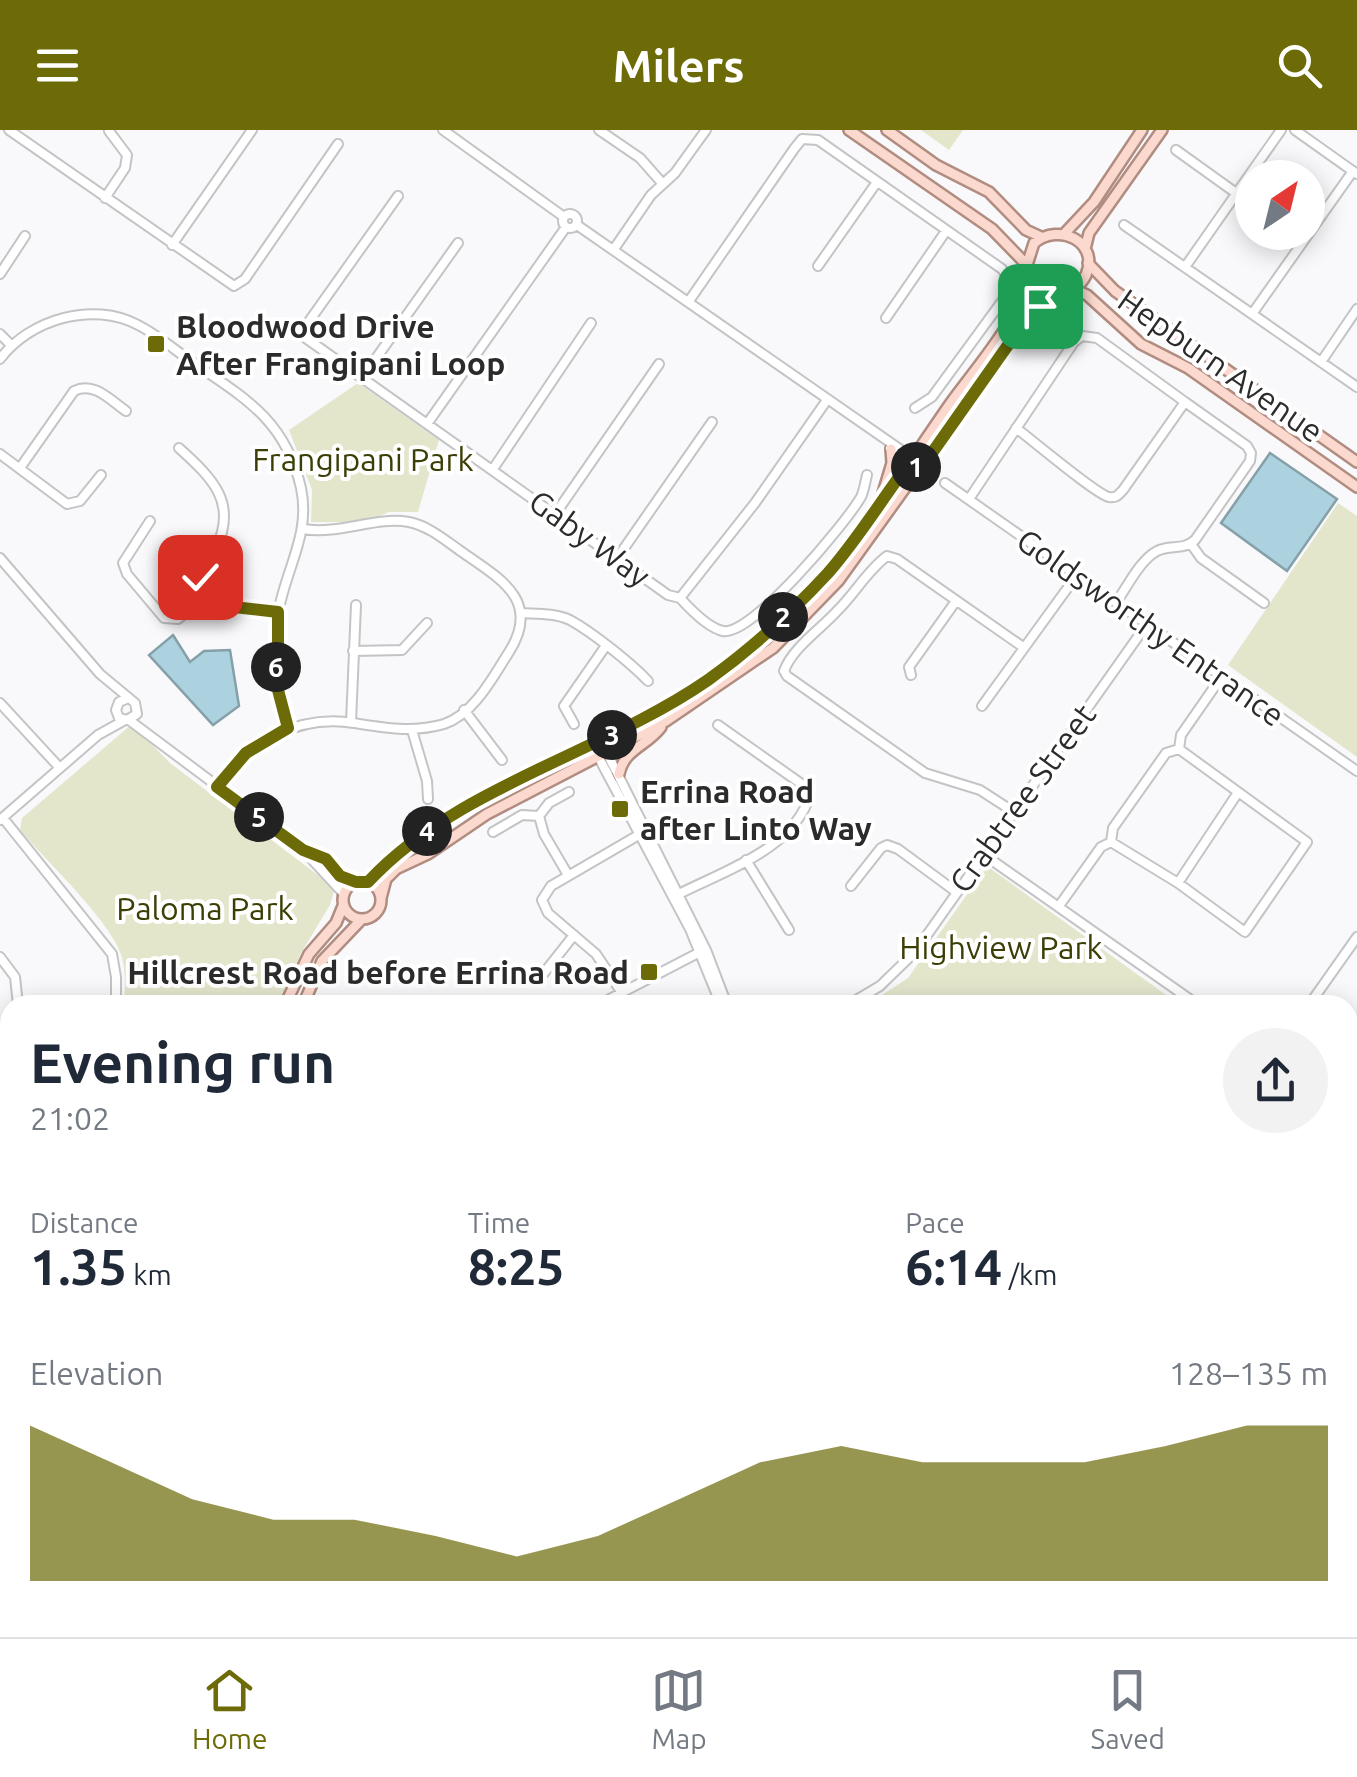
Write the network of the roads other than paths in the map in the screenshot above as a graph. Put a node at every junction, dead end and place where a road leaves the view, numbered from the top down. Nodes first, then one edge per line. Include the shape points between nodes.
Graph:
1 (8, 130) edge
2 (110, 130) edge
3 (252, 130) edge
4 (443, 130) edge
5 (599, 130) edge
6 (706, 130) edge
7 (849, 130) edge
8 (887, 130) edge
9 (1142, 130) edge
10 (1162, 130) edge
11 (1282, 130) edge
12 (1295, 130) edge
13 (338, 144) dead end
14 (1176, 150) dead end
15 (1260, 160) edge
16 (1355, 172) edge
17 (877, 182) junction
18 (662, 183) junction
19 (1235, 192) edge
20 (1235, 194) edge
21 (398, 196) dead end
22 (105, 198) junction
23 (565, 222) junction
24 (1124, 224) dead end
25 (946, 231) junction
26 (1065, 233) junction
27 (25, 236) dead end
28 (1040, 237) junction
29 (458, 243) dead end
30 (172, 245) junction
31 (614, 249) junction
32 (1085, 250) junction
33 (1088, 263) junction
34 (818, 266) dead end
35 (1185, 268) junction
36 (1028, 270) junction
37 (0, 274) edge
38 (1074, 289) junction
39 (1058, 294) junction
40 (689, 302) junction
41 (1357, 309) edge
42 (1252, 314) junction
43 (886, 318) dead end
44 (591, 322) dead end
45 (0, 334) edge
46 (12, 346) junction
47 (0, 358) edge
48 (1321, 362) junction
49 (660, 364) dead end
50 (362, 378) junction
51 (1357, 387) edge
52 (827, 400) junction
53 (1185, 402) junction
54 (916, 408) dead end
55 (126, 411) dead end
56 (712, 422) dead end
57 (427, 424) junction
58 (1016, 428) junction
59 (880, 437) junction
60 (178, 448) dead end
61 (892, 450) junction
62 (0, 454) edge
63 (911, 460) junction
64 (1357, 462) edge
65 (20, 468) junction
66 (922, 468) junction
67 (493, 469) junction
68 (100, 475) dead end
69 (867, 475) dead end
70 (945, 483) dead end
71 (1357, 487) edge
72 (969, 499) junction
73 (876, 510) junction
74 (556, 514) junction
75 (150, 521) dead end
76 (304, 529) junction
77 (1191, 544) junction
78 (618, 557) junction
79 (0, 562) edge
80 (1078, 575) junction
81 (680, 598) junction
82 (956, 601) junction
83 (1116, 602) junction
84 (198, 603) junction
85 (1264, 604) dead end
86 (356, 605) dead end
87 (278, 612) junction
88 (521, 612) junction
89 (427, 624) dead end
90 (1147, 624) junction
91 (605, 647) junction
92 (1024, 647) junction
93 (353, 650) junction
94 (100, 674) junction
95 (910, 675) dead end
96 (1222, 676) junction
97 (648, 681) dead end
98 (126, 699) junction
99 (0, 703) edge
100 (982, 706) dead end
101 (116, 707) junction
102 (464, 710) junction
103 (137, 712) junction
104 (127, 720) junction
105 (666, 721) junction
106 (351, 722) junction
107 (574, 724) dead end
108 (718, 725) dead end
109 (288, 728) junction
110 (412, 730) junction
111 (98, 735) junction
112 (153, 736) junction
113 (597, 743) junction
114 (1178, 750) junction
115 (603, 755) junction
116 (502, 760) dead end
117 (59, 767) junction
118 (1357, 771) edge
119 (619, 774) junction
120 (217, 787) junction
121 (569, 792) dead end
122 (1238, 794) junction
123 (428, 799) dead end
124 (1014, 812) junction
125 (539, 816) junction
126 (1, 819) edge
127 (493, 832) dead end
128 (643, 832) junction
129 (1111, 842) junction
130 (303, 850) junction
131 (983, 854) junction
132 (746, 860) junction
133 (568, 875) junction
134 (356, 882) junction
135 (368, 882) junction
136 (1178, 883) junction
137 (851, 886) dead end
138 (955, 891) junction
139 (344, 894) junction
140 (676, 896) junction
141 (381, 898) junction
142 (343, 906) junction
143 (1059, 906) junction
144 (361, 920) junction
145 (788, 930) dead end
146 (574, 935) junction
147 (1357, 936) edge
148 (703, 951) junction
149 (0, 958) edge
150 (544, 973) dead end
151 (622, 992) junction
152 (17, 995) edge
153 (116, 995) edge
154 (290, 995) edge
155 (307, 995) edge
156 (616, 995) edge
157 (720, 995) edge
158 (863, 995) edge
159 (1184, 995) edge
160 (1316, 995) edge

1 - 22 street
2 - 22 street via 126,155
3 - 30 street
4 - 23 street
5 - 18 street
6 - 18 street
7 - 36 main road via 992,229
8 - 28 main road via 988,192
9 - 26 main road
10 - 32 main road via 1089,233
11 - 15 street
12 - 16 street
13 - 30 street via 234,286
14 - 19 street
16 - 42 street
17 - 25 street
17 - 34 street
17 - 40 street via 818,140 802,139
18 - 31 street
20 - 35 street
21 - 50 street, Gaby Way via 300,334
22 - 30 street
23 - 31 street via 574,215 577,225
23 - 57 street
24 - 35 street
25 - 43 street
25 - 54 street via 1002,269 1010,280 1008,293 932,397
26 - 28 main road
26 - 32 main road
27 - 37 street
28 - 36 main road via 1030,249
29 - 50 street
31 - 40 street
32 - 33 main road
33 - 38 main road
33 - 64 main road, Hepburn Avenue via 1115,291
35 - 42 street
36 - 39 main road via 1041,289
36 - 63 main road via 1012,317
38 - 39 main road
38 - 71 main road, Hepburn Avenue via 1127,335 1188,368
39 - 66 main road via 1025,321
40 - 52 street
41 - 48 street
42 - 48 street
44 - 67 street
45 - 46 street
46 - 47 street
46 - 76 street via 47,323 81,314 136,324 246,398 284,438 302,492
48 - 51 street
49 - 74 street
50 - 57 street, Gaby Way
52 - 59 street
52 - 81 street, Gaby Way
53 - 58 street via 1085,335
53 - 58 street via 1114,497
53 - 77 street via 1251,453
55 - 65 street via 93,388 74,391
56 - 78 street
57 - 67 street, Gaby Way
58 - 72 street
59 - 61 street
59 - 63 street
60 - 84 street via 208,476 224,507 222,532 198,583
61 - 63 street
61 - 73 main road
62 - 65 street
63 - 66 street
63 - 73 main road
65 - 68 street via 68,504 80,501
66 - 105 main road via 839,580 773,648
67 - 74 street, Gaby Way
69 - 81 street via 863,494 824,548 734,630 721,632
70 - 72 street, Goldsworthy Entrance
72 - 80 street, Goldsworthy Entrance
73 - 113 main road via 829,572 757,642 707,680
74 - 78 street, Gaby Way
75 - 84 street via 127,551 124,568 164,618 178,618
76 - 87 street
76 - 88 street via 332,532 390,522 434,532 504,582
77 - 83 street via 1151,555
77 - 85 street
78 - 81 street, Gaby Way
79 - 94 street
80 - 83 street, Goldsworthy Entrance
80 - 92 street
82 - 92 street
82 - 95 street via 909,666
82 - 124 street via 888,556 785,665 787,676 926,773 980,790
83 - 90 street, Goldsworthy Entrance
84 - 87 street
86 - 93 street
87 - 109 street via 278,690
88 - 91 street via 570,620
88 - 102 street via 512,647
89 - 93 street via 402,650
90 - 96 street, Goldsworthy Entrance
90 - 124 street, Crabtree Street
91 - 97 street
91 - 107 street via 564,706
92 - 100 street
93 - 106 street
94 - 98 street
94 - 101 street
96 - 114 street via 1181,735
96 - 118 street, Goldsworthy Entrance
98 - 101 street
98 - 103 street
99 - 117 street
101 - 104 street
101 - 111 street
102 - 110 street via 448,723
102 - 116 street
103 - 104 street
103 - 112 street
104 - 111 street
104 - 112 street
105 - 115 main road
105 - 119 main road via 630,752
106 - 109 street
106 - 110 street
108 - 132 street via 810,795 786,833
109 - 120 street via 246,753
110 - 123 street
111 - 117 street
112 - 120 street
113 - 115 street
113 - 135 main road via 445,819
114 - 122 street
114 - 129 street via 1166,754 1113,828
115 - 119 street
115 - 128 street
115 - 141 main road via 396,869
117 - 126 street
119 - 128 street
120 - 130 street
121 - 125 street
122 - 136 street
122 - 136 street via 1307,842 1245,932
124 - 131 street, Crabtree Street
125 - 127 street via 522,815
125 - 133 street
126 - 153 street via 112,954
128 - 133 street
128 - 140 street
129 - 136 street
129 - 143 street
130 - 134 street
130 - 139 street
131 - 138 street, Crabtree Street
131 - 143 street
132 - 140 street
132 - 145 street
133 - 146 street via 537,901
134 - 135 main road
134 - 139 main road
135 - 141 main road
137 - 138 street via 887,845
138 - 158 street, Crabtree Street via 896,974
139 - 142 main road
140 - 148 street
141 - 144 main road via 376,914
142 - 144 main road
142 - 154 main road
143 - 159 street
144 - 155 main road via 322,961
146 - 150 street
146 - 151 street
147 - 160 street
148 - 151 street
148 - 157 street
149 - 152 street via 15,977
151 - 156 street

